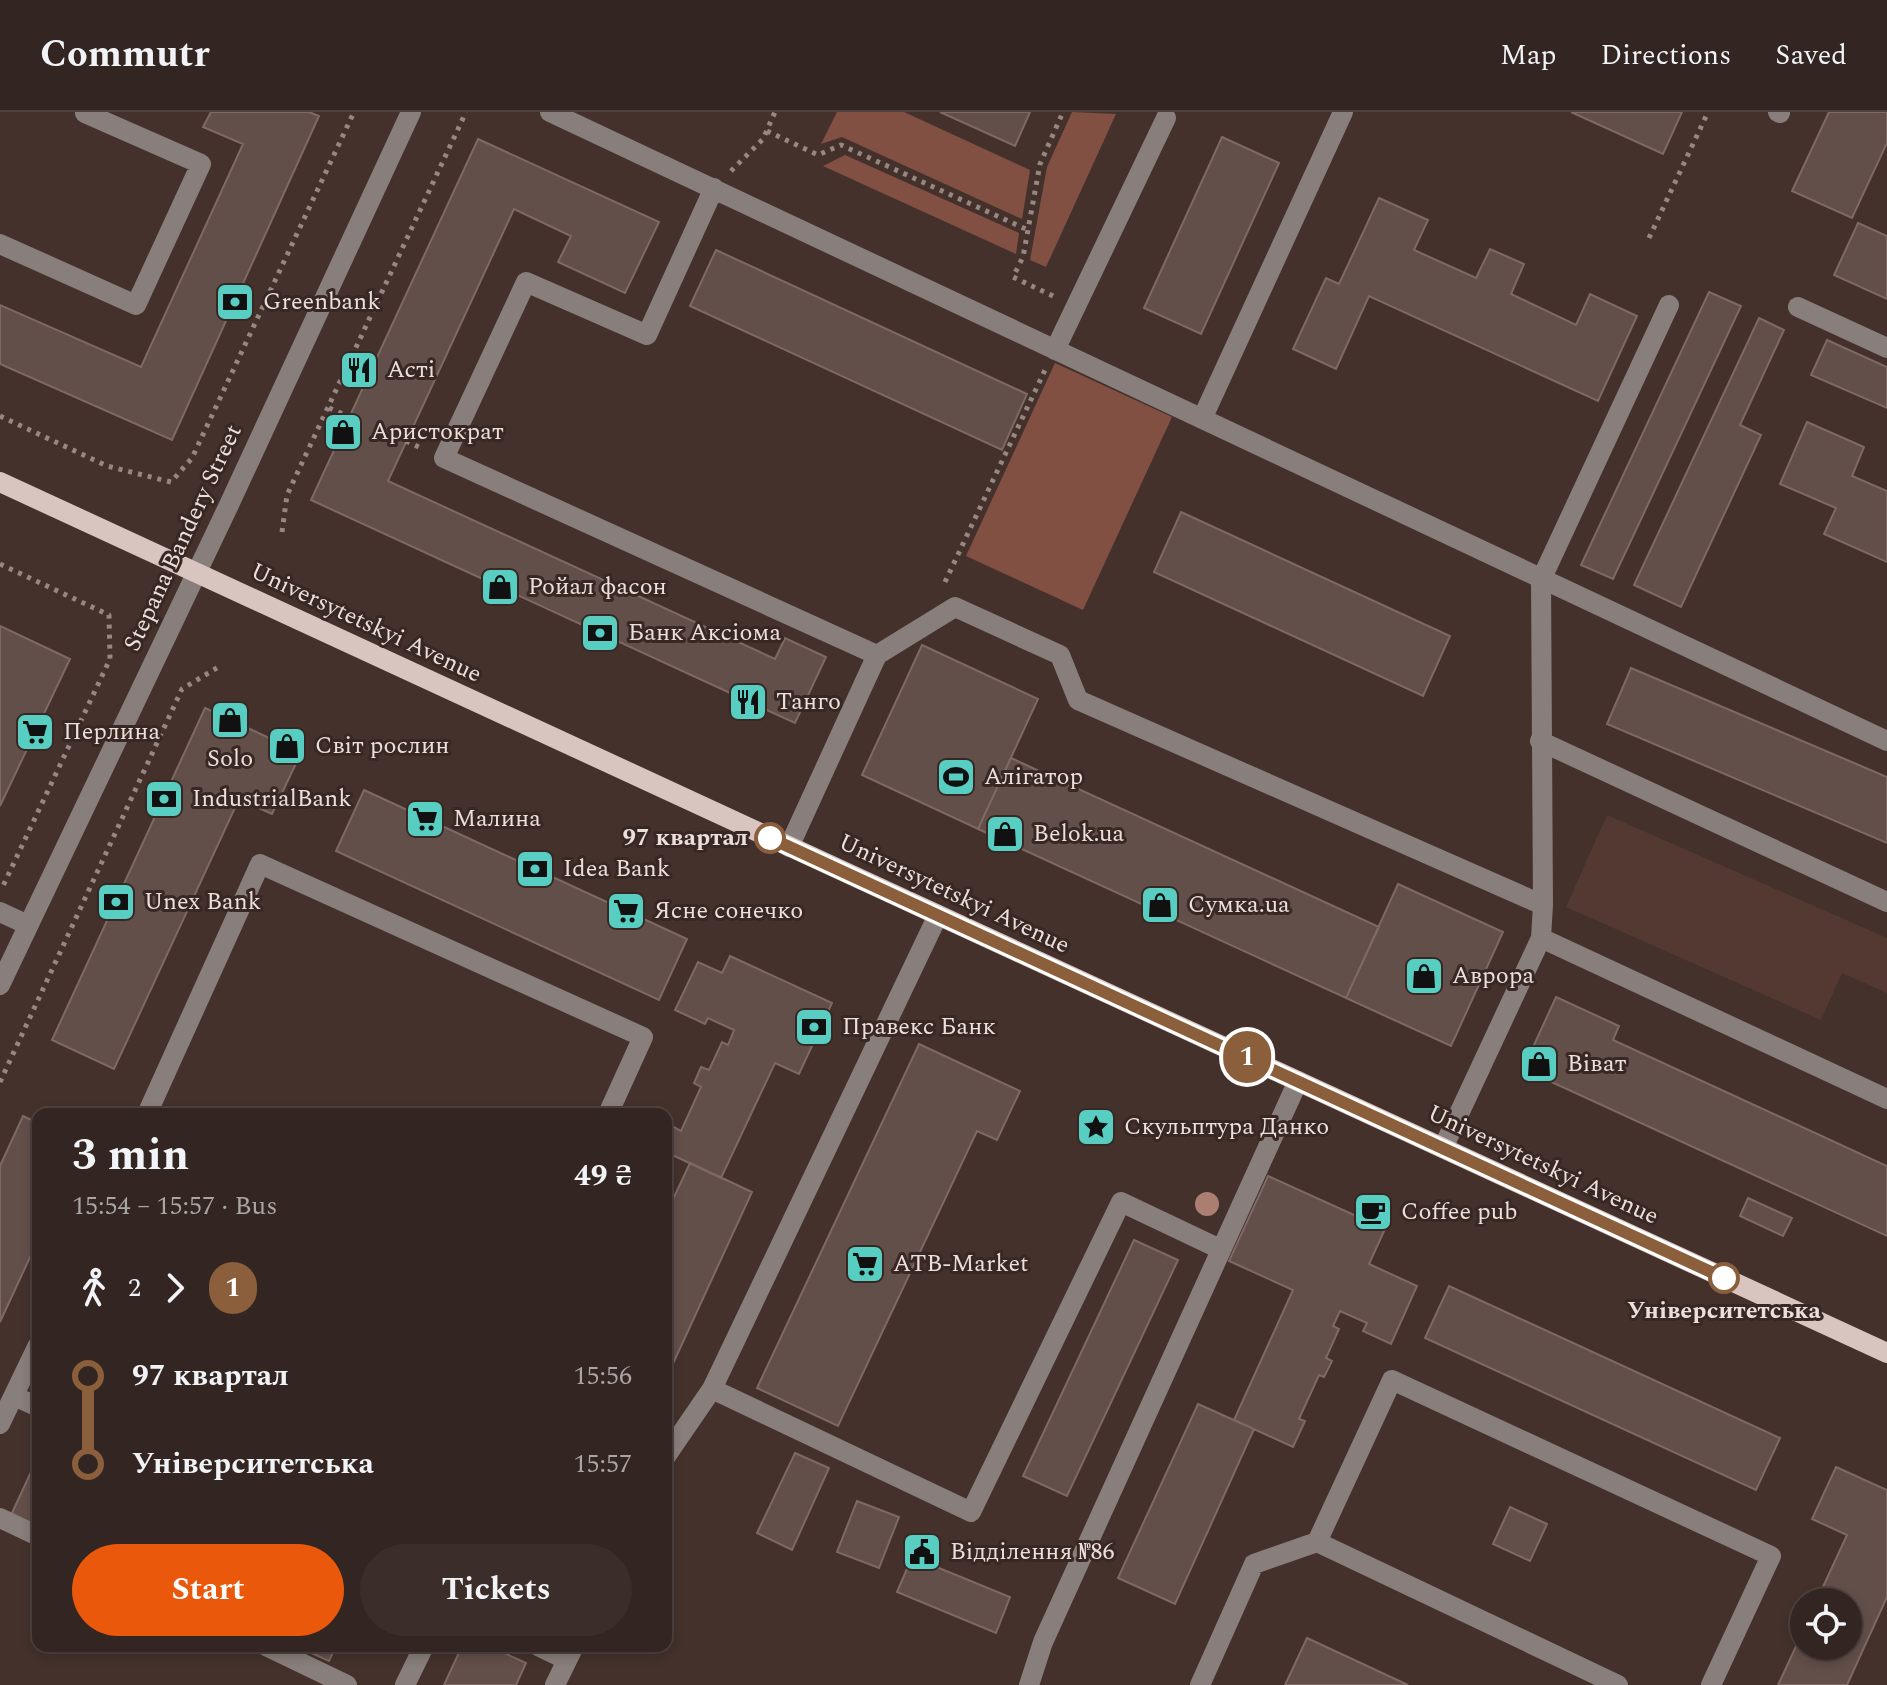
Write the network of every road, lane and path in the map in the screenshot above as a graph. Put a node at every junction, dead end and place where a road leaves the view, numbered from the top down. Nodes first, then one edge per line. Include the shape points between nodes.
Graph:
1 (84, 112) edge
2 (354, 112) edge
3 (411, 112) edge
4 (466, 112) edge
5 (550, 112) edge
6 (775, 112) edge
7 (1063, 112) edge
8 (1343, 112) edge
9 (1708, 112) edge
10 (1166, 118) dead end
11 (767, 131) junction
12 (714, 188) junction
13 (1028, 230) junction
14 (1649, 238) dead end
15 (0, 244) edge
16 (1669, 305) dead end
17 (1076, 306) junction
18 (1798, 307) dead end
19 (1887, 348) edge
20 (1055, 350) junction
21 (328, 408) junction
22 (0, 416) edge
23 (350, 417) dead end
24 (1202, 419) junction
25 (0, 482) edge
26 (282, 532) dead end
27 (0, 564) edge
28 (196, 573) junction
29 (1541, 580) junction
30 (944, 585) dead end
31 (877, 655) junction
32 (220, 666) dead end
33 (1540, 741) junction
34 (1887, 741) edge
35 (789, 847) junction
36 (0, 892) edge
37 (1887, 902) edge
38 (1543, 905) junction
39 (0, 912) edge
40 (938, 915) junction
41 (28, 925) junction
42 (1541, 938) junction
43 (0, 985) edge
44 (1298, 1081) junction
45 (0, 1082) edge
46 (1887, 1099) edge
47 (150, 1108) edge
48 (611, 1108) edge
49 (1443, 1148) junction
50 (1220, 1249) junction
51 (1887, 1353) edge
52 (32, 1358) edge
53 (712, 1389) junction
54 (14, 1396) junction
55 (32, 1404) edge
56 (0, 1424) edge
57 (672, 1447) edge
58 (0, 1518) edge
59 (32, 1533) edge
60 (1317, 1542) junction
61 (278, 1652) edge
62 (421, 1652) edge
63 (570, 1653) edge
64 (347, 1685) edge
65 (405, 1685) edge
66 (555, 1685) edge
67 (1029, 1685) edge
68 (1200, 1685) edge
69 (1618, 1685) edge
70 (1711, 1685) edge

1 - 15 street via 201,164 136,305
2 - 22 path via 192,458 171,482 107,466
3 - 28 street, Stepana Bandery Street
4 - 21 path
5 - 12 street
6 - 11 path
7 - 13 path via 1040,164
8 - 24 street
9 - 14 path
10 - 17 street
11 - 12 path
11 - 13 path via 818,155 841,145
12 - 20 street
12 - 31 street via 647,335 526,282 444,458
13 - 17 path via 1013,277
16 - 29 street
17 - 20 street
18 - 19 street
20 - 24 street
20 - 30 path
21 - 23 path
21 - 26 path via 287,495
24 - 29 street
25 - 28 main road, Universytetskyi Avenue
27 - 36 path via 109,615 110,659
28 - 35 main road, Universytetskyi Avenue
28 - 41 street, Stepana Bandery Street
29 - 33 street
29 - 34 street
31 - 35 street
31 - 38 street via 955,607 1060,655 1078,700
32 - 45 path via 182,689
33 - 37 street
33 - 38 street
35 - 40 main road, Universytetskyi Avenue
38 - 42 street
39 - 41 street
40 - 44 main road, Universytetskyi Avenue
40 - 53 street
41 - 43 street, Stepana Bandery Street
42 - 46 street
42 - 49 street
44 - 49 main road, Universytetskyi Avenue
44 - 50 street
47 - 48 street via 260,864 643,1037
49 - 51 main road, Universytetskyi Avenue
50 - 53 street via 1121,1202 971,1512
50 - 67 street via 1043,1642
52 - 54 street
53 - 57 street
54 - 55 street
54 - 56 street
58 - 59 street
60 - 68 street via 1254,1564
60 - 69 street
60 - 70 street via 1392,1380 1771,1556
61 - 64 street
62 - 65 street
63 - 66 street

